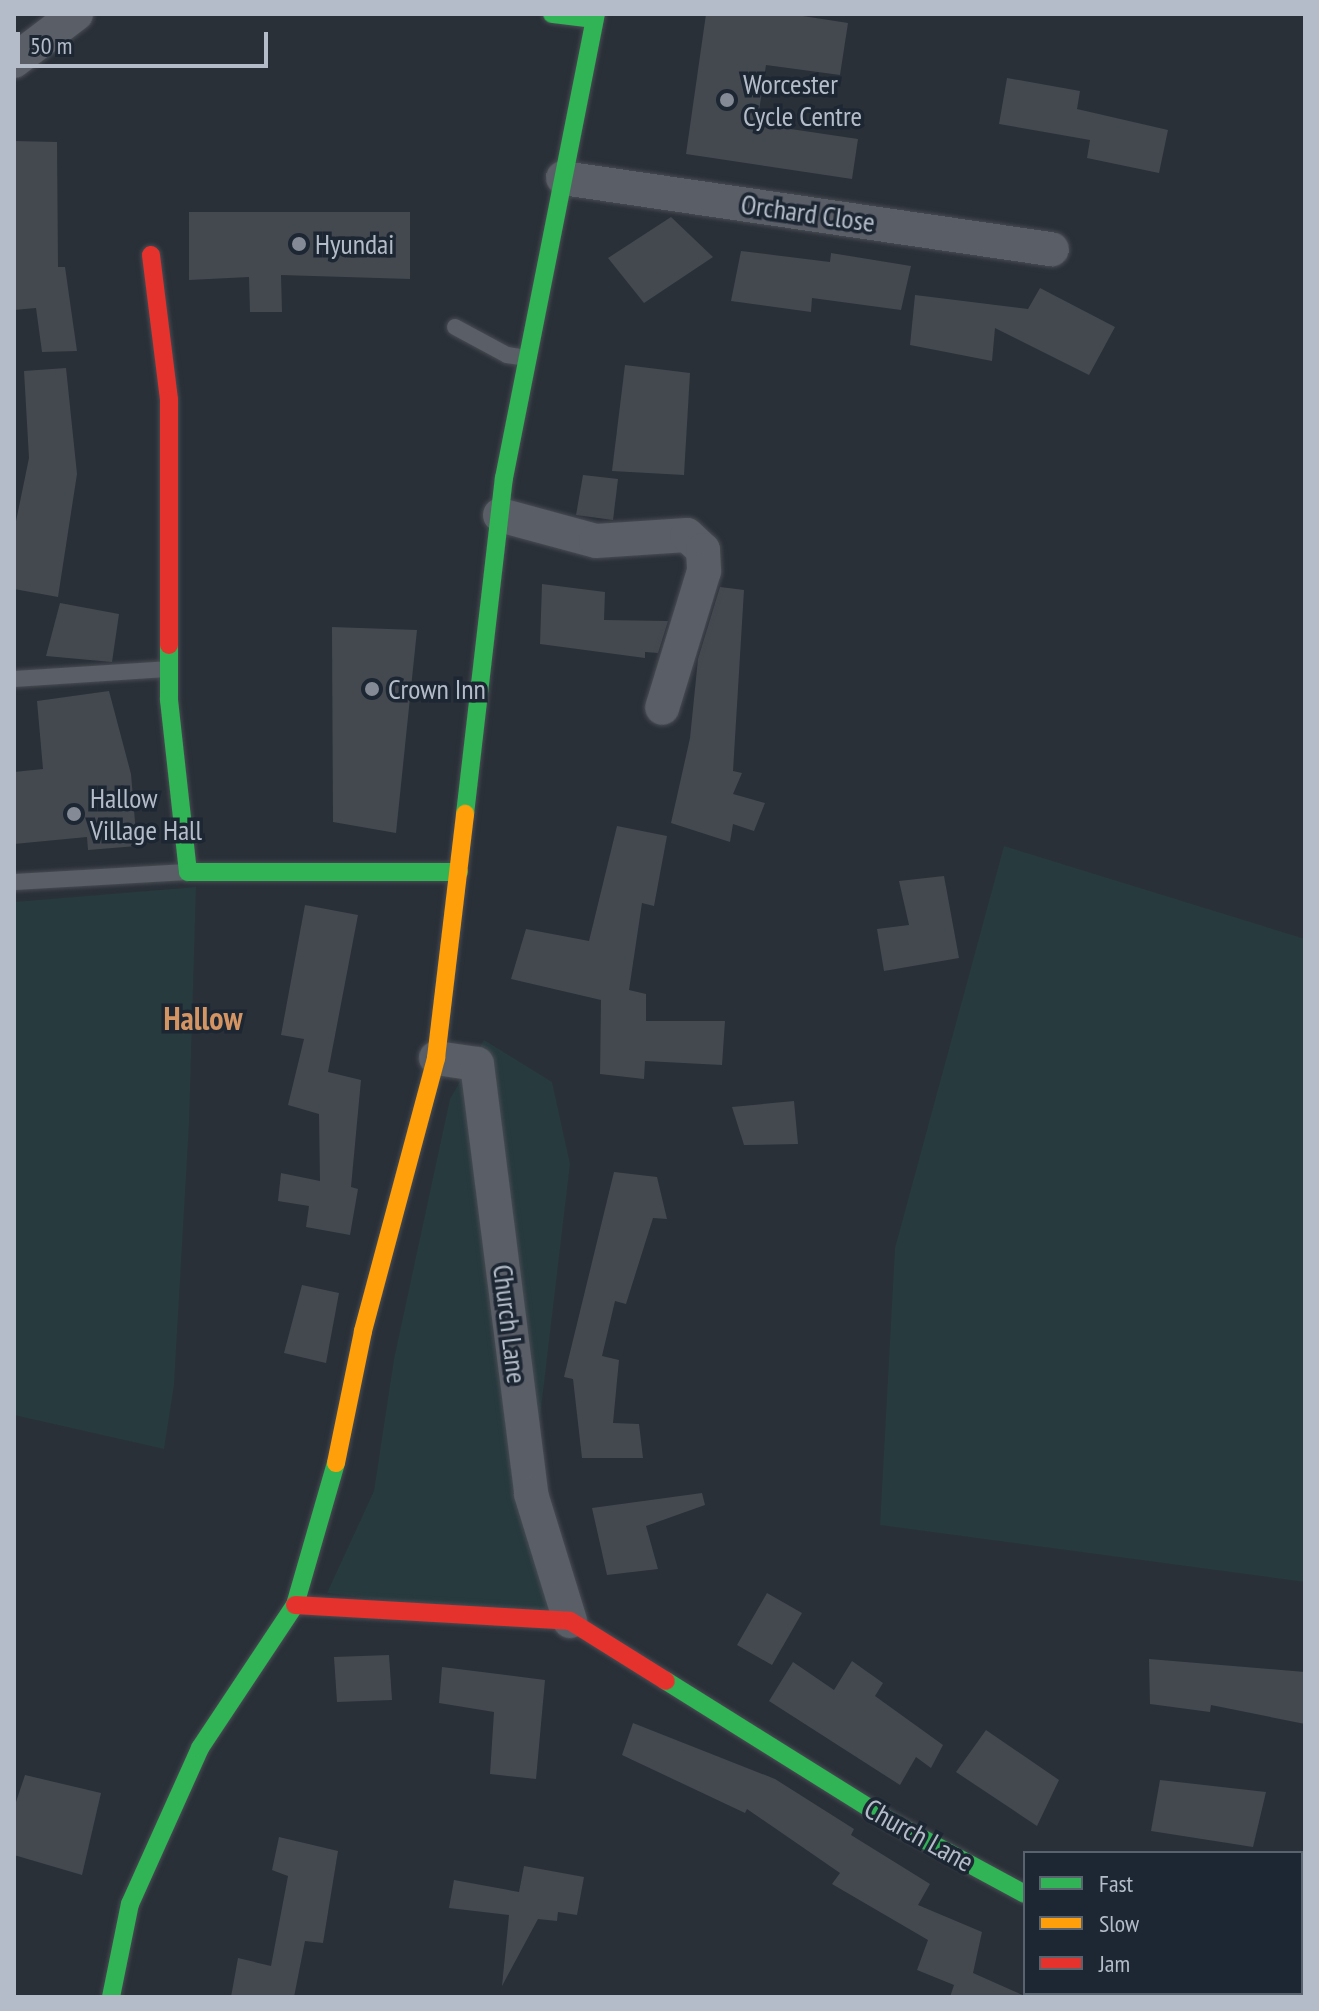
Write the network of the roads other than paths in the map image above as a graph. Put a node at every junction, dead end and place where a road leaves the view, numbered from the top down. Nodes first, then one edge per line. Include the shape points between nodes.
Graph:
1 (76, 14) edge
2 (552, 14) edge
3 (595, 16) edge
4 (14, 61) edge
5 (563, 178) junction
6 (1052, 249) dead end
7 (151, 255) dead end
8 (455, 327) dead end
9 (528, 359) junction
10 (500, 515) junction
11 (169, 668) junction
12 (14, 679) edge
13 (662, 708) dead end
14 (188, 872) junction
15 (459, 872) junction
16 (14, 882) edge
17 (436, 1058) junction
18 (295, 1605) junction
19 (570, 1621) junction
20 (1023, 1893) edge
21 (111, 1997) edge

1 - 4 street
2 - 3 main road
3 - 5 main road
5 - 6 street, Orchard Close
5 - 9 main road
7 - 11 main road via 169,400
8 - 9 lane via 507,355
9 - 10 main road
10 - 13 street via 596,541 687,535 703,550 704,571
10 - 15 main road
11 - 12 lane
11 - 14 main road
14 - 15 main road
14 - 16 lane
15 - 17 main road
17 - 18 main road via 363,1331 336,1464
17 - 19 street, Church Lane via 477,1064 531,1494
18 - 19 main road, Church Lane
18 - 21 main road via 200,1748 130,1904
19 - 20 main road, Church Lane via 890,1821

